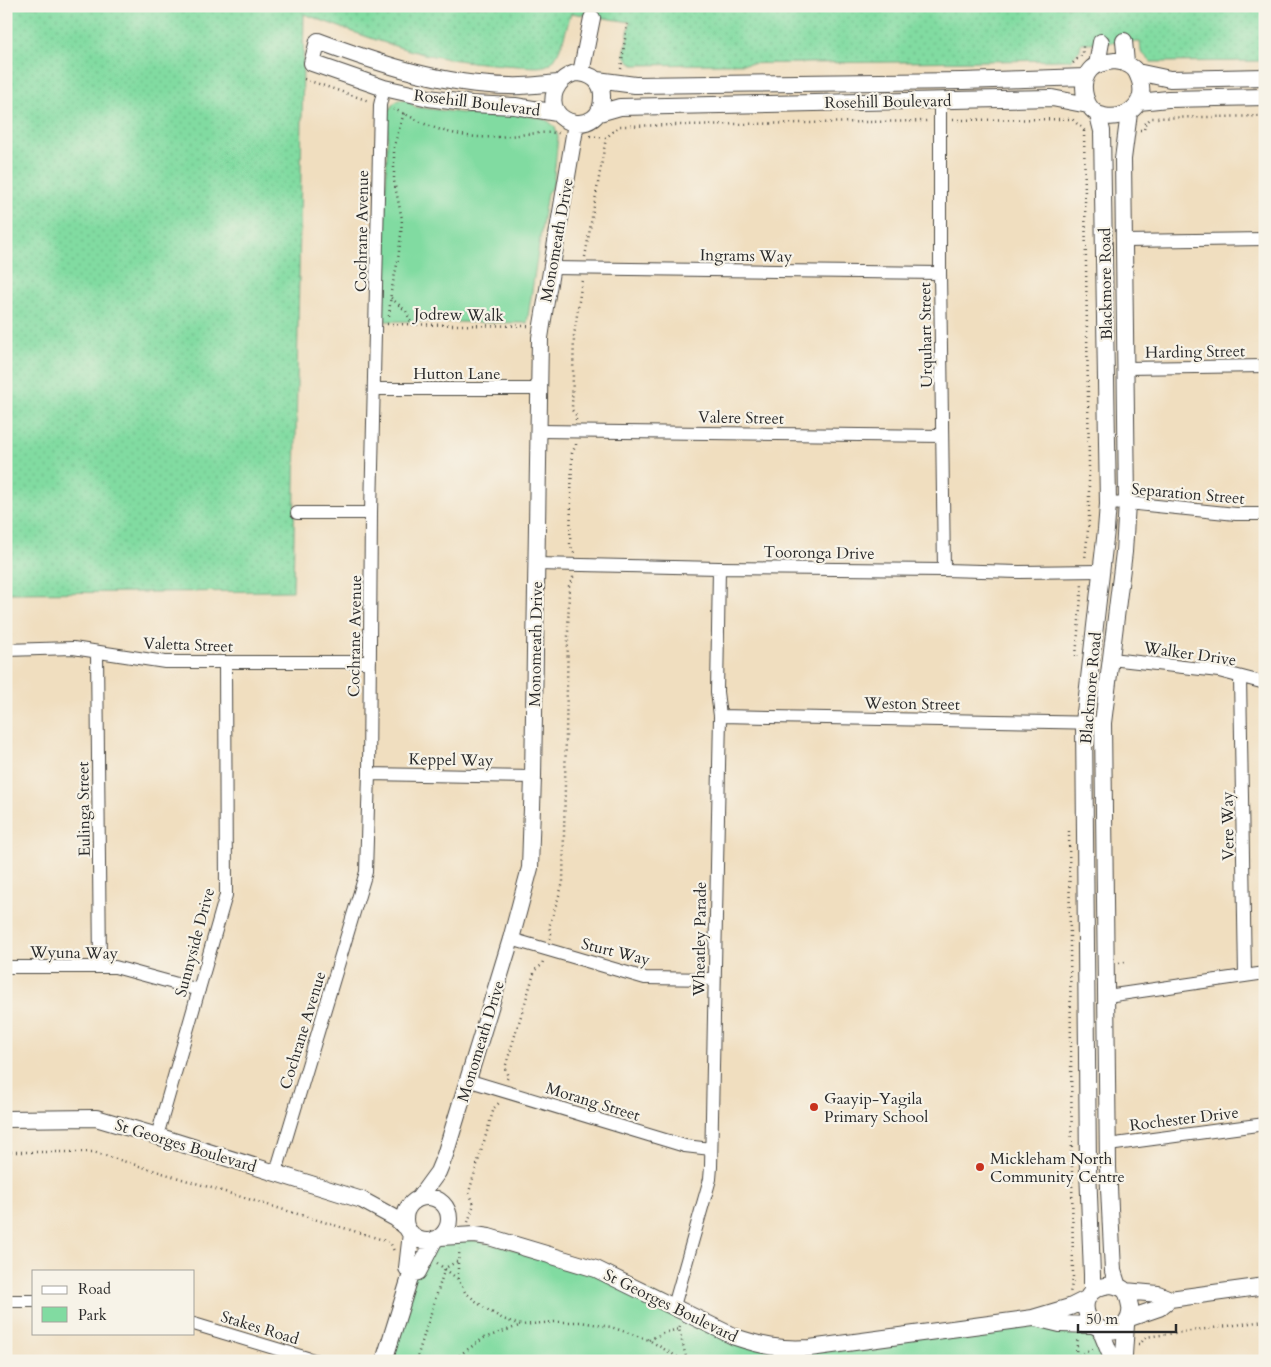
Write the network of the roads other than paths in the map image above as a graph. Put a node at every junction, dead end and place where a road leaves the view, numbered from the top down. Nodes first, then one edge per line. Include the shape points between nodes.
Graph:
1 (592, 18) dead end
2 (1100, 42) dead end
3 (1124, 42) dead end
4 (1097, 65) junction
5 (1131, 68) junction
6 (581, 73) junction
7 (1086, 77) junction
8 (1265, 77) edge
9 (597, 80) junction
10 (559, 83) junction
11 (384, 88) junction
12 (1265, 97) edge
13 (940, 100) junction
14 (1134, 108) junction
15 (1093, 110) junction
16 (557, 113) junction
17 (598, 113) junction
18 (576, 129) junction
19 (1265, 239) edge
20 (1125, 241) junction
21 (551, 268) junction
22 (940, 273) junction
23 (1265, 366) edge
24 (1126, 368) junction
25 (539, 389) junction
26 (374, 390) junction
27 (539, 430) junction
28 (942, 436) junction
29 (1127, 503) junction
30 (1108, 504) junction
31 (298, 513) dead end
32 (371, 513) junction
33 (1265, 514) edge
34 (536, 564) junction
35 (719, 568) junction
36 (944, 570) junction
37 (1102, 571) junction
38 (6, 650) edge
39 (98, 652) junction
40 (1111, 659) junction
41 (224, 662) junction
42 (370, 662) junction
43 (1240, 677) junction
44 (1265, 683) edge
45 (720, 716) junction
46 (1084, 722) junction
47 (1103, 722) junction
48 (368, 774) junction
49 (533, 777) junction
50 (511, 939) junction
51 (100, 966) junction
52 (6, 967) edge
53 (1265, 973) edge
54 (1245, 976) junction
55 (714, 979) junction
56 (198, 990) junction
57 (1107, 996) junction
58 (467, 1080) junction
59 (6, 1119) edge
60 (1265, 1124) edge
61 (157, 1136) junction
62 (1108, 1145) junction
63 (711, 1149) junction
64 (446, 1155) junction
65 (276, 1172) junction
66 (362, 1200) junction
67 (417, 1200) junction
68 (446, 1209) junction
69 (409, 1231) junction
70 (437, 1238) junction
71 (489, 1238) junction
72 (411, 1274) junction
73 (1265, 1286) edge
74 (1122, 1289) junction
75 (1090, 1295) junction
76 (1170, 1299) junction
77 (6, 1301) edge
78 (32, 1301) edge
79 (681, 1310) junction
80 (1033, 1318) junction
81 (1128, 1321) junction
82 (195, 1324) edge
83 (1096, 1327) junction
84 (1110, 1355) edge
85 (317, 1361) edge
86 (384, 1361) edge
87 (1122, 1361) edge

1 - 6 street
2 - 4 street
3 - 5 street
4 - 5 street via 1115,62
4 - 7 street
5 - 8 street via 1170,79
5 - 14 street via 1142,92
6 - 9 street
6 - 10 street via 567,76
7 - 9 street, Rosehill Boulevard via 635,85
7 - 15 street via 1085,92
9 - 17 street via 602,90
10 - 11 street, Rosehill Boulevard via 511,86 455,82 370,60 318,41 312,63
10 - 16 street via 554,98
11 - 16 street, Rosehill Boulevard via 429,98
11 - 26 street, Cochrane Avenue via 380,105
12 - 14 street via 1168,99
13 - 15 street, Rosehill Boulevard via 1052,98
13 - 17 street, Rosehill Boulevard via 620,107
13 - 22 street, Urquhart Street
14 - 15 street via 1114,117
14 - 20 street, Blackmore Road via 1126,130 1123,159
15 - 30 street, Blackmore Road via 1102,131
16 - 18 street
17 - 18 street
18 - 21 street, Monomeath Drive
19 - 20 street
20 - 24 street, Blackmore Road
21 - 22 street, Ingrams Way
21 - 25 street, Monomeath Drive via 542,326
22 - 28 street, Urquhart Street
23 - 24 street, Harding Street
24 - 29 street, Blackmore Road
25 - 26 street, Hutton Lane
25 - 27 street, Monomeath Drive
26 - 32 street, Cochrane Avenue
27 - 28 street, Valere Street
27 - 34 street, Monomeath Drive
28 - 36 street, Urquhart Street
29 - 30 street, Separation Street
29 - 33 street, Separation Street
29 - 40 street, Blackmore Road
30 - 37 street, Blackmore Road
31 - 32 street
32 - 42 street, Cochrane Avenue
34 - 35 street, Tooronga Drive
34 - 49 street, Monomeath Drive
35 - 36 street, Tooronga Drive
35 - 45 street, Wheatley Parade via 717,692
36 - 37 street, Tooronga Drive
37 - 46 street, Blackmore Road
38 - 39 street, Valetta Street via 73,648
39 - 41 street, Valetta Street via 165,662
39 - 51 street, Eulinga Street
40 - 43 street, Walker Drive via 1219,671
40 - 47 street, Blackmore Road
41 - 42 street, Valetta Street
41 - 56 street, Sunnyside Drive via 226,895
42 - 48 street, Cochrane Avenue
43 - 44 street, Walker Drive
43 - 54 street, Vere Way
45 - 46 street, Weston Street
45 - 55 street, Wheatley Parade
46 - 47 street, Weston Street
46 - 75 street, Blackmore Road
47 - 57 street, Blackmore Road
48 - 49 street, Keppel Way
48 - 65 street, Cochrane Avenue via 366,872
49 - 50 street, Monomeath Drive via 530,868
50 - 55 street, Sturt Way via 645,978
50 - 58 street, Monomeath Drive
51 - 52 street, Wyuna Way
51 - 56 street, Wyuna Way via 115,967
53 - 54 street
54 - 57 street
55 - 63 street, Wheatley Parade
56 - 61 street, Sunnyside Drive
57 - 62 street, Blackmore Road
58 - 63 street, Morang Street via 685,1146
58 - 64 street, Monomeath Drive
59 - 61 street, St Georges Boulevard via 96,1118
60 - 62 street, Rochester Drive
61 - 65 street, St Georges Boulevard
62 - 74 street, Blackmore Road via 1113,1271
63 - 79 street, Wheatley Parade via 710,1179
64 - 67 street, Monomeath Drive
64 - 68 street, Monomeath Drive via 443,1181
65 - 66 street, St Georges Boulevard
66 - 67 street, St Georges Boulevard via 397,1204
66 - 69 street, St Georges Boulevard via 395,1218
67 - 68 street via 433,1198
67 - 69 street via 406,1214
68 - 70 street via 448,1226
68 - 71 street, St Georges Boulevard
69 - 70 street via 426,1240
69 - 72 street via 407,1268
70 - 71 street, St Georges Boulevard via 475,1235
70 - 72 street via 418,1272
71 - 79 street, St Georges Boulevard via 596,1269
72 - 86 street
73 - 76 street
74 - 75 street via 1104,1286
74 - 76 street
74 - 81 street via 1130,1303
75 - 80 street, St Georges Boulevard via 1070,1307
75 - 83 street via 1086,1314
76 - 81 street via 1159,1308
77 - 78 street
79 - 80 street, St Georges Boulevard via 758,1345 794,1349
80 - 83 street, St Georges Boulevard
81 - 83 street via 1114,1330
81 - 87 street
82 - 85 street, Stakes Road
83 - 84 street

